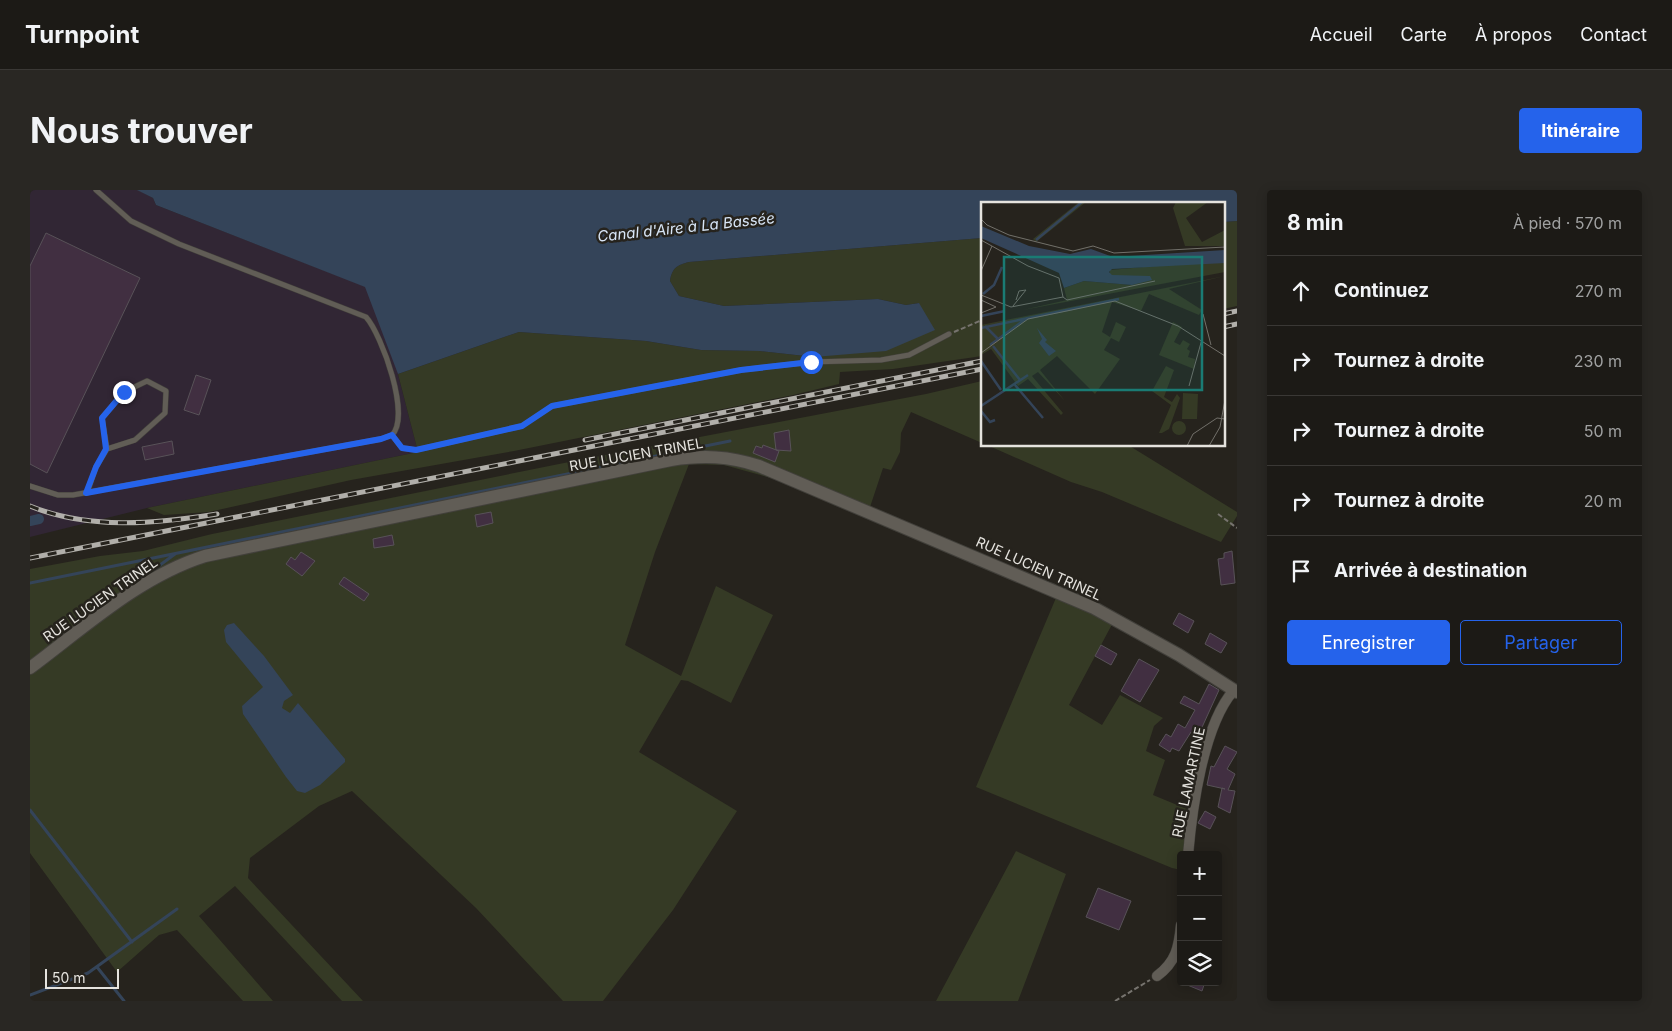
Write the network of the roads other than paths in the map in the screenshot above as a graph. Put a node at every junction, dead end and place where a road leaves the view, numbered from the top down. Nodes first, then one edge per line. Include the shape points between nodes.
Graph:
1 (96, 190) edge
2 (949, 334) road end
3 (392, 435) junction
4 (106, 449) junction
5 (30, 486) edge
6 (86, 493) junction
7 (30, 668) edge
8 (1236, 691) edge
9 (1188, 851) edge
10 (1178, 941) edge
11 (1157, 976) road end

1 - 3 lane via 131,220 179,244 366,317 379,335 393,381 399,418
2 - 3 lane via 909,355 741,370 552,406 522,426 416,450 402,448
3 - 6 lane
4 - 4 lane via 135,440 165,413 166,391 147,381 124,392 102,418
4 - 6 lane
5 - 6 lane via 58,495
7 - 8 street, RUE LUCIEN TRINEL via 144,583 198,558 662,462 709,456 759,466 1094,608
8 - 9 street, RUE LAMARTINE via 1227,698 1210,734
10 - 11 street via 1169,967

